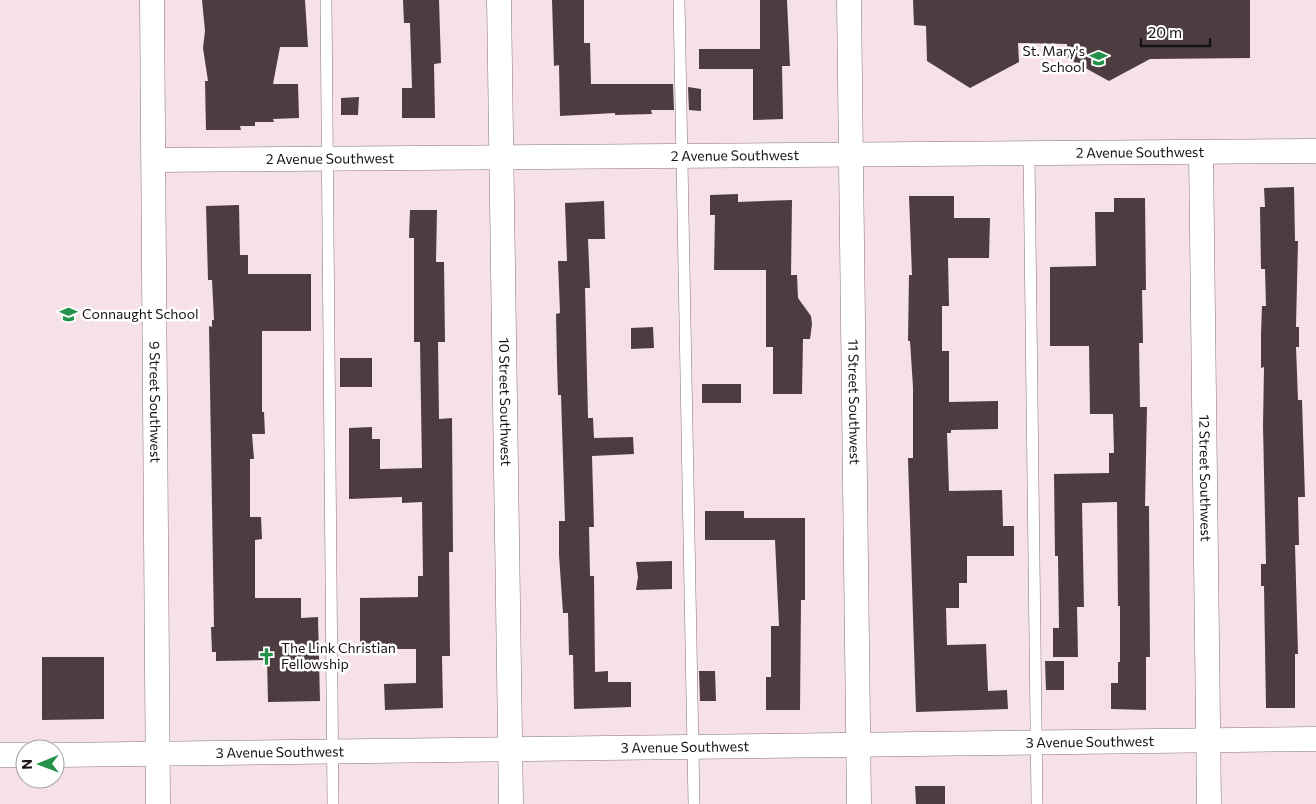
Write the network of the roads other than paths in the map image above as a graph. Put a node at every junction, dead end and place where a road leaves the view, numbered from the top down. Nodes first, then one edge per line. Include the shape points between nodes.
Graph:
1 (152, 0) edge
2 (326, 0) edge
3 (499, 0) edge
4 (679, 0) edge
5 (849, 0) edge
6 (1316, 151) edge
7 (1201, 152) junction
8 (1028, 154) junction
9 (851, 155) junction
10 (682, 156) junction
11 (501, 158) junction
12 (329, 159) junction
13 (154, 160) junction
14 (1316, 739) edge
15 (1208, 740) junction
16 (1036, 742) junction
17 (858, 744) junction
18 (694, 746) junction
19 (510, 749) junction
20 (332, 752) junction
21 (158, 753) junction
22 (15, 755) edge
23 (65, 755) edge
24 (0, 756) edge
25 (158, 804) edge
26 (333, 804) edge
27 (511, 804) edge
28 (694, 804) edge
29 (859, 804) edge
30 (1037, 804) edge
31 (1209, 804) edge

1 - 13 street, 9 Street Southwest
2 - 12 lane
3 - 11 street, 10 Street Southwest
4 - 10 lane
5 - 9 street, 11 Street Southwest
6 - 7 street, 2 Avenue Southwest
7 - 8 street, 2 Avenue Southwest
7 - 15 street, 12 Street Southwest
8 - 9 street, 2 Avenue Southwest
8 - 16 lane
9 - 10 street, 2 Avenue Southwest
9 - 17 street, 11 Street Southwest
10 - 11 street, 2 Avenue Southwest
10 - 18 lane
11 - 12 street, 2 Avenue Southwest
11 - 19 street, 10 Street Southwest
12 - 13 street, 2 Avenue Southwest
12 - 20 lane
13 - 21 street, 9 Street Southwest
14 - 15 street, 3 Avenue Southwest
15 - 16 street, 3 Avenue Southwest
15 - 31 street, 12 Street Southwest
16 - 17 street, 3 Avenue Southwest
16 - 30 lane
17 - 18 street, 3 Avenue Southwest
17 - 29 street, 11 Street Southwest
18 - 19 street, 3 Avenue Southwest
18 - 28 lane
19 - 20 street, 3 Avenue Southwest
19 - 27 street, 10 Street Southwest
20 - 21 street, 3 Avenue Southwest
20 - 26 lane
21 - 23 street, 3 Avenue Southwest
21 - 25 street, 9 Street Southwest
22 - 24 street

